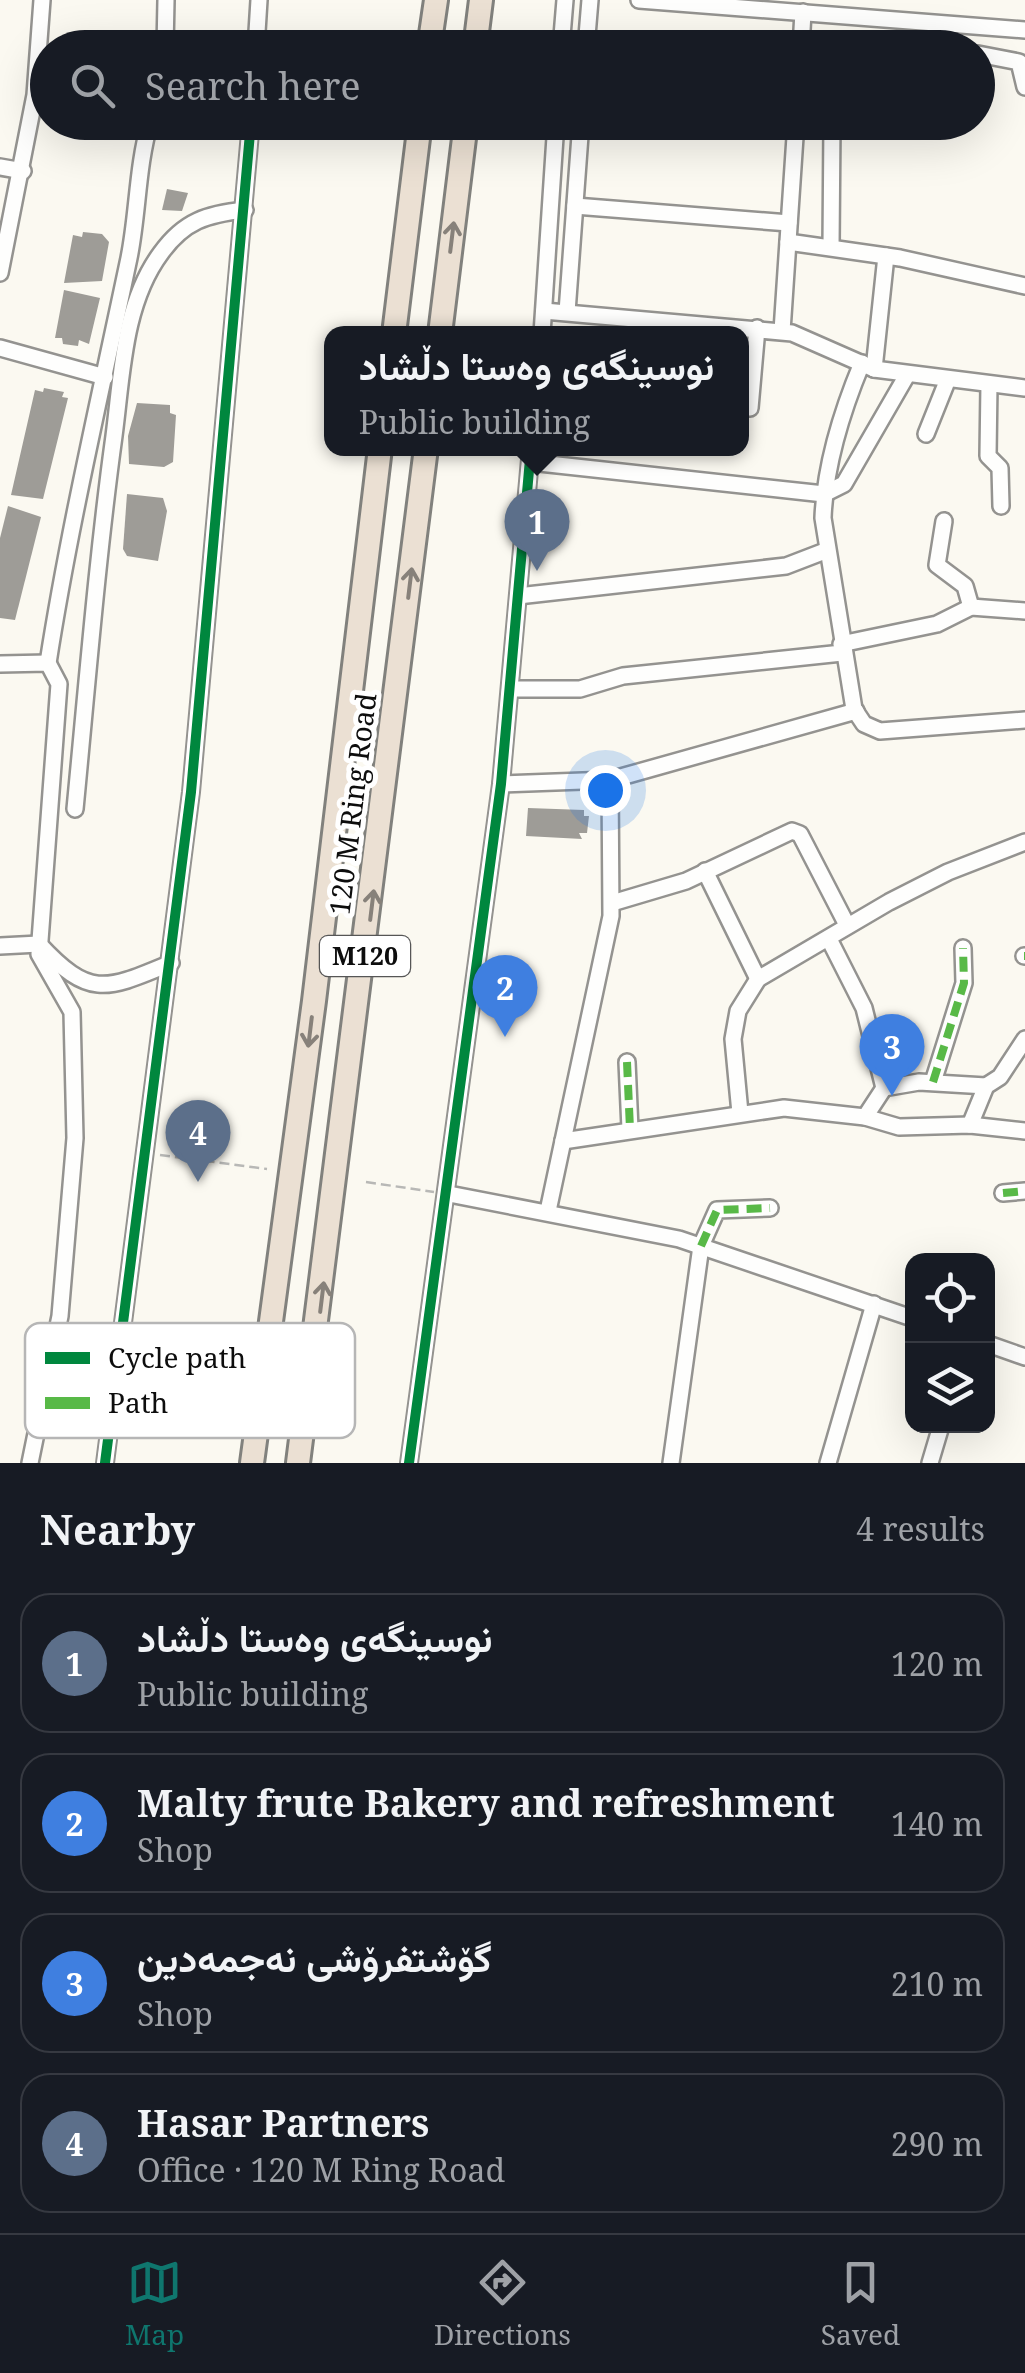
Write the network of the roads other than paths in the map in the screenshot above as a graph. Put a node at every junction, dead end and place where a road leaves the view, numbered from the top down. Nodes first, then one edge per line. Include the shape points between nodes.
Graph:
1 (42, 0) edge
2 (166, 0) edge
3 (258, 0) edge
4 (436, 0) edge
5 (481, 0) edge
6 (564, 0) edge
7 (590, 0) edge
8 (638, 0) edge
9 (692, 2) edge
10 (794, 8) edge
11 (40, 30) edge
12 (165, 30) edge
13 (257, 30) edge
14 (432, 30) edge
15 (477, 30) edge
16 (563, 30) edge
17 (588, 30) edge
18 (1025, 30) edge
19 (995, 57) edge
20 (1025, 87) edge
21 (30, 130) edge
22 (147, 140) edge
23 (250, 140) edge
24 (418, 140) edge
25 (464, 140) edge
26 (555, 140) edge
27 (580, 140) edge
28 (795, 140) edge
29 (832, 140) edge
30 (0, 167) edge
31 (23, 171) junction
32 (575, 206) junction
33 (245, 210) junction
34 (789, 223) junction
35 (788, 242) junction
36 (831, 246) junction
37 (886, 256) junction
38 (0, 273) edge
39 (1025, 286) edge
40 (544, 311) junction
41 (567, 312) junction
42 (395, 326) edge
43 (441, 326) edge
44 (543, 326) edge
45 (668, 326) edge
46 (749, 328) edge
47 (757, 328) junction
48 (782, 331) junction
49 (0, 348) edge
50 (868, 366) junction
51 (907, 376) junction
52 (105, 377) junction
53 (948, 379) junction
54 (990, 384) junction
55 (1025, 388) edge
56 (750, 408) dead end
57 (926, 434) dead end
58 (379, 456) edge
59 (425, 456) edge
60 (531, 456) edge
61 (539, 456) edge
62 (824, 494) junction
63 (1001, 506) dead end
64 (944, 521) dead end
65 (825, 551) junction
66 (518, 596) junction
67 (971, 607) junction
68 (1025, 611) edge
69 (842, 648) junction
70 (48, 663) junction
71 (0, 664) edge
72 (510, 688) junction
73 (856, 712) junction
74 (1025, 720) edge
75 (610, 780) junction
76 (501, 784) junction
77 (75, 810) dead end
78 (1025, 842) edge
79 (705, 870) junction
80 (612, 903) junction
81 (847, 925) junction
82 (829, 938) junction
83 (39, 944) junction
84 (0, 946) edge
85 (963, 948) dead end
86 (171, 963) junction
87 (758, 979) junction
88 (1025, 1039) edge
89 (627, 1062) dead end
90 (933, 1082) junction
91 (986, 1086) junction
92 (884, 1088) junction
93 (740, 1114) junction
94 (865, 1117) junction
95 (970, 1125) junction
96 (630, 1130) junction
97 (1025, 1132) edge
98 (563, 1140) junction
99 (1025, 1190) edge
100 (1002, 1193) dead end
101 (449, 1194) junction
102 (770, 1208) dead end
103 (548, 1212) junction
104 (701, 1246) junction
105 (874, 1304) junction
106 (905, 1315) edge
107 (59, 1323) edge
108 (124, 1323) edge
109 (271, 1323) edge
110 (316, 1323) edge
111 (995, 1346) edge
112 (1025, 1357) edge
113 (938, 1433) edge
114 (35, 1438) edge
115 (108, 1438) edge
116 (255, 1438) edge
117 (301, 1438) edge
118 (30, 1463) edge
119 (105, 1463) edge
120 (252, 1463) edge
121 (298, 1463) edge
122 (409, 1463) edge
123 (671, 1463) edge
124 (828, 1463) edge
125 (930, 1463) edge

1 - 11 street
2 - 12 street
3 - 13 street
4 - 14 highway
5 - 15 highway
6 - 16 street
7 - 17 street
8 - 9 street
9 - 10 street
10 - 18 street
19 - 20 street via 1020,62
21 - 31 street
22 - 52 street
23 - 33 street
24 - 42 highway
43 -> 25 highway
26 - 40 street
27 - 32 street
28 - 34 street
29 - 36 street
30 - 31 street
31 - 38 street
32 - 34 street
32 - 41 street
33 - 77 street via 204,214 186,226 141,288 128,331
33 - 86 street
34 - 35 street
35 - 36 street
35 - 48 street
36 - 37 street
37 - 39 street
37 - 50 street
40 - 41 street
40 - 44 street
41 - 45 street
46 - 47 street
47 - 48 street
47 - 56 street
48 - 50 street
49 - 52 street
50 - 51 street
50 - 62 street via 846,403
51 - 53 street
51 - 62 street via 844,484
52 - 70 street
53 - 54 street
53 - 57 street
54 - 55 street
54 - 63 street via 988,456 1000,468
58 -> 109 highway, 120 M Ring Road / M120
110 -> 59 highway, 120 M Ring Road / M120
60 - 66 street
61 - 62 street
62 - 65 street
64 - 67 street via 936,565 964,586
65 - 66 street via 786,566
65 - 69 street
66 - 72 street
67 - 68 street
67 - 69 street via 937,624
69 - 72 street via 623,676 580,690
69 - 73 street
70 - 71 street
70 - 83 street via 58,684
72 - 76 street
73 - 74 street via 880,731
73 - 75 street
75 - 76 street
75 - 80 street
76 - 101 street
78 - 81 street via 948,872
79 - 80 street
79 - 81 street via 786,830 796,832
79 - 87 street
80 - 98 street
81 - 82 street
82 - 87 street
82 - 92 street via 864,1008
83 - 84 street
83 - 86 street via 79,982 127,981
83 - 107 street via 42,964 72,1012 75,1138
85 - 90 street via 964,983
86 - 108 street
87 - 93 street via 738,1011 733,1039
88 - 91 street via 1000,1077
89 - 96 street
90 - 91 street
90 - 92 street
91 - 95 street
92 - 94 street
93 - 94 street via 784,1108
93 - 96 street
94 - 95 street via 899,1127
95 - 97 street
96 - 98 street
98 - 103 street
99 - 100 street
101 - 103 street
101 - 122 street
102 - 104 street via 717,1210
103 - 104 street
104 - 105 street
104 - 123 street
105 - 106 street
105 - 124 street
111 - 112 street
113 - 125 street
114 - 118 street
115 - 119 street
116 -> 120 highway, 120 M Ring Road / M120
121 -> 117 highway, 120 M Ring Road / M120

